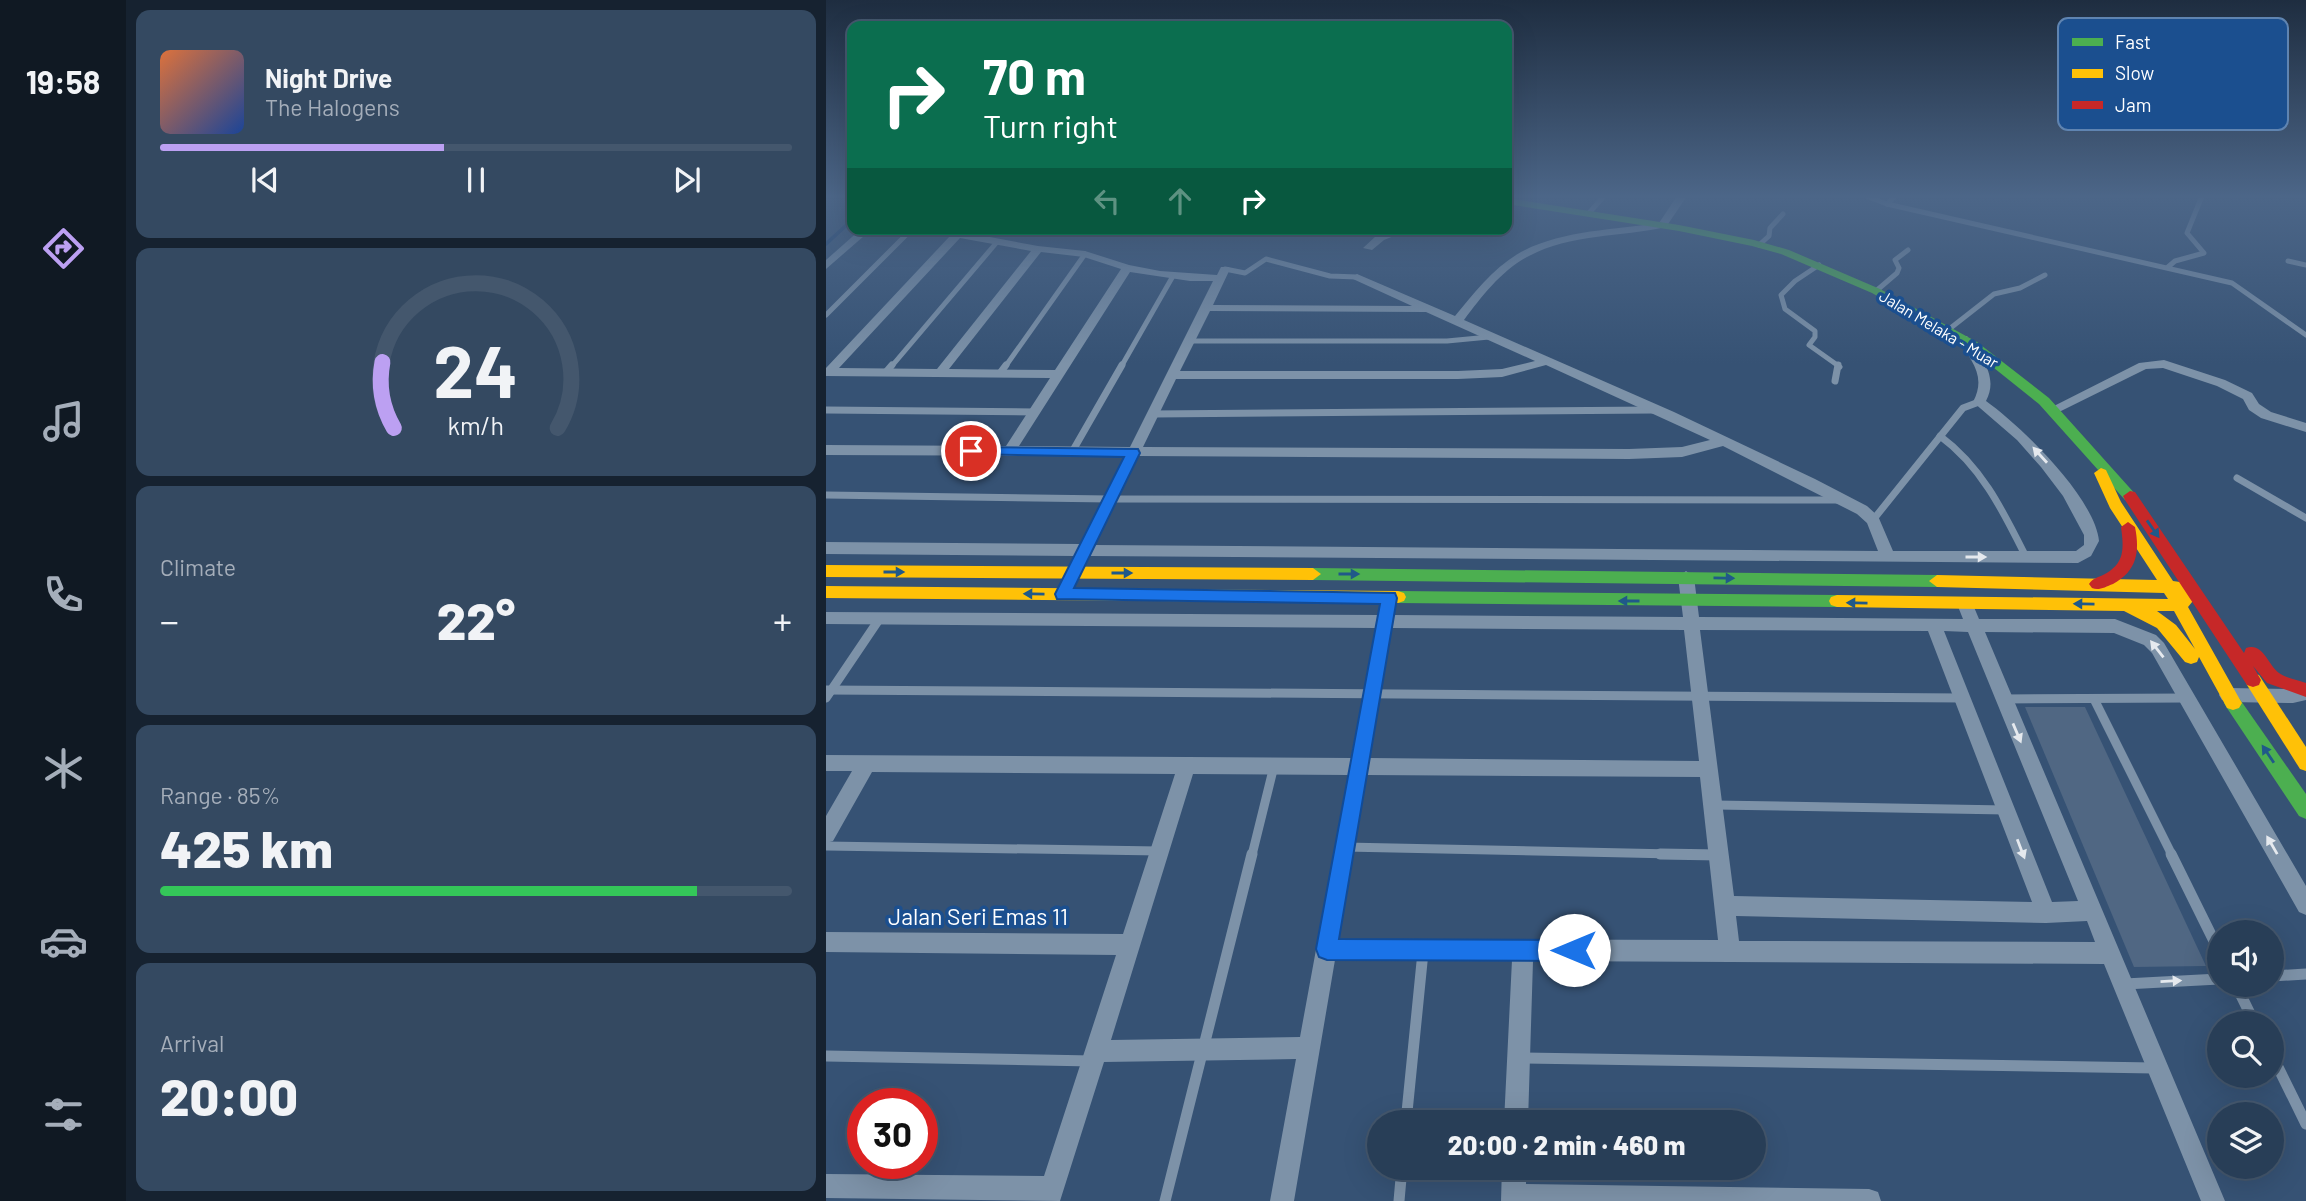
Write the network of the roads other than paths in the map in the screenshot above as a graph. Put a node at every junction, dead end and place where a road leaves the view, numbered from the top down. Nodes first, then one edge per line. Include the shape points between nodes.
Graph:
1 (841, 252) edge
2 (889, 252) edge
3 (940, 252) edge
4 (988, 252) edge
5 (1036, 252) edge
6 (1067, 252) edge
7 (1529, 252) edge
8 (1780, 252) edge
9 (1905, 252) edge
10 (2101, 252) edge
11 (2203, 252) edge
12 (1086, 254) junction
13 (2288, 261) dead end
14 (1819, 265) junction
15 (2306, 265) edge
16 (826, 266) edge
17 (2168, 267) junction
18 (1127, 268) junction
19 (1223, 274) junction
20 (2045, 275) dead end
21 (1173, 276) junction
22 (1357, 278) joint
23 (1876, 291) junction
24 (1206, 308) junction
25 (1428, 309) junction
26 (826, 315) edge
27 (1456, 322) junction
28 (1955, 334) junction
29 (2306, 335) edge
30 (1489, 338) junction
31 (1189, 341) junction
32 (1544, 362) junction
33 (828, 372) edge
34 (886, 372) junction
35 (940, 373) junction
36 (1000, 373) junction
37 (1059, 374) junction
38 (1172, 375) junction
39 (1835, 381) dead end
40 (1979, 402) junction
41 (2049, 405) junction
42 (826, 410) edge
43 (1657, 410) junction
44 (1034, 412) junction
45 (1153, 414) junction
46 (2306, 428) edge
47 (1940, 436) junction
48 (1724, 441) junction
49 (826, 450) edge
50 (1009, 452) junction
51 (1072, 452) junction
52 (1133, 453) junction
53 (2094, 458) junction
54 (2237, 478) dead end
55 (826, 495) edge
56 (1110, 499) junction
57 (1843, 500) junction
58 (2306, 518) edge
59 (1873, 520) junction
60 (2126, 520) junction
61 (826, 548) edge
62 (1084, 551) junction
63 (2187, 551) dead end
64 (1888, 556) junction
65 (1908, 557) junction
66 (2026, 557) junction
67 (826, 571) edge
68 (1074, 572) junction
69 (1686, 577) junction
70 (1917, 581) junction
71 (2097, 584) junction
72 (2168, 585) junction
73 (2196, 591) junction
74 (826, 592) edge
75 (1063, 594) junction
76 (2216, 595) dead end
77 (1389, 598) junction
78 (1689, 601) junction
79 (1965, 604) junction
80 (2123, 604) junction
81 (2180, 605) junction
82 (826, 618) edge
83 (880, 618) junction
84 (1385, 622) junction
85 (1692, 625) junction
86 (1973, 625) junction
87 (1934, 626) junction
88 (2306, 691) edge
89 (828, 692) edge
90 (1373, 694) junction
91 (2228, 695) junction
92 (2265, 695) junction
93 (1700, 697) junction
94 (1963, 698) junction
95 (2187, 698) junction
96 (2003, 699) junction
97 (2094, 699) junction
98 (826, 763) edge
99 (867, 763) junction
100 (2306, 763) edge
101 (1187, 765) junction
102 (1274, 766) junction
103 (1359, 767) junction
104 (1709, 769) junction
105 (1713, 805) junction
106 (2006, 810) junction
107 (2306, 810) edge
108 (2306, 823) edge
109 (826, 834) edge
110 (826, 846) edge
111 (1345, 847) junction
112 (1159, 851) junction
113 (1719, 855) junction
114 (2306, 905) edge
115 (1725, 906) junction
116 (2091, 911) junction
117 (2046, 913) junction
118 (2207, 927) edge
119 (826, 943) edge
120 (1129, 945) junction
121 (1327, 949) junction
122 (1423, 949) junction
123 (1523, 950) junction
124 (1730, 951) junction
125 (2109, 953) junction
126 (2306, 974) edge
127 (2284, 975) edge
128 (2207, 980) edge
129 (2122, 984) junction
130 (1309, 1048) junction
131 (1204, 1049) junction
132 (826, 1056) edge
133 (1094, 1056) junction
134 (1519, 1058) junction
135 (2157, 1068) junction
136 (2284, 1079) edge
137 (1407, 1110) edge
138 (1517, 1110) edge
139 (2306, 1124) edge
140 (1401, 1180) edge
141 (1514, 1180) edge
142 (826, 1186) edge
143 (1050, 1195) edge
144 (1513, 1199) edge
145 (1748, 1200) edge
146 (1165, 1201) edge
147 (1282, 1201) edge
148 (1399, 1201) edge
149 (1869, 1201) edge
150 (2213, 1201) edge

1 - 16 street
2 - 26 lane
3 - 33 street
4 - 34 lane
5 - 35 street
6 - 12 street
7 - 27 street via 1508,265
8 - 14 street, Jalan Melaka - Muar
9 - 23 lane via 1895,260 1897,273
10 - 17 lane
11 - 17 lane
12 - 18 street
12 - 36 lane
13 - 15 lane
14 - 23 street, Jalan Melaka - Muar
14 - 39 lane via 1781,295 1785,309 1815,331 1809,345 1840,366
17 - 29 lane via 2239,286
18 - 21 street
18 - 37 street
19 - 21 street
19 - 22 lane via 1251,271 1266,259 1330,276
19 - 24 street
20 - 28 lane via 1994,294
21 - 51 lane
22 - 25 street
23 - 28 street, Jalan Melaka - Muar
24 - 25 street
24 - 31 street
25 - 27 street
27 - 30 street
28 - 40 street via 1983,371 1986,389
28 - 41 street, Jalan Melaka - Muar via 2010,371
30 - 31 lane
30 - 32 street
31 - 38 street
32 - 38 street via 1502,373 1458,375
32 - 43 street
33 - 34 street
34 - 35 street
35 - 36 street
36 - 37 street
37 - 44 street
38 - 45 street
40 - 47 lane via 1963,408
66 -> 40 street via 2078,557 2091,548 2092,533 2042,456
41 - 46 street via 2143,366 2164,364 2221,383 2248,396 2266,415
41 - 53 street, Jalan Melaka - Muar
41 - 63 street via 2105,450
42 - 44 lane
43 - 45 lane
43 - 48 street
44 - 50 street
45 - 52 street
47 - 59 lane
47 - 66 lane via 1955,445 1990,486
48 - 52 street via 1657,454
48 - 57 street
49 - 50 street
50 - 51 street
51 - 52 street
52 - 56 street
53 - 60 street, Jalan Melaka - Muar
53 -> 73 street, Jalan Melaka - Muar via 2122,484
54 - 58 lane
55 - 56 lane
56 - 57 lane
56 - 62 street
57 - 59 street
59 - 64 street
60 - 71 street via 2133,549 2129,567
60 - 72 street, Jalan Melaka - Muar
61 - 62 street
62 - 64 street
62 - 68 street
64 - 65 street
65 -> 66 street
65 - 70 street
67 -> 68 street
68 -> 69 street
68 - 75 street
69 -> 70 street
69 - 78 street
70 - 71 street
71 - 72 street
72 - 73 street
72 - 81 street, Jalan Melaka - Muar
73 - 81 street
73 - 92 street, Jalan Melaka - Muar
75 -> 74 street
75 - 77 street
76 - 88 street via 2257,661 2273,678
78 -> 77 street
77 - 84 street
79 -> 78 street
78 - 85 street
80 -> 79 street
79 - 86 street
80 - 81 street
80 - 108 street via 2146,610 2177,633 2255,765
81 - 91 street, Jalan Melaka - Muar
82 - 83 street
83 - 84 street
83 - 89 lane
84 - 85 street
84 - 90 street
85 - 87 street
85 - 93 street
86 - 87 street
95 -> 86 street via 2158,648 2131,631 2115,626
86 - 96 street
87 - 94 street
88 - 92 street
89 - 90 lane
90 - 93 lane
90 - 103 street
91 - 92 street
107 -> 91 street, Jalan Melaka - Muar
92 - 100 street, Jalan Melaka - Muar
93 - 94 lane
93 - 104 street
94 - 106 street
95 - 97 lane
114 -> 95 street
96 - 97 lane
96 -> 116 street
97 - 118 lane
98 - 99 street
99 - 101 street
99 - 109 street
101 - 102 street
101 - 112 street
102 - 103 street
102 - 131 lane
103 - 104 street
103 - 111 street
104 - 105 street
105 - 106 lane
105 - 113 street
106 -> 117 street
110 - 112 lane
111 - 113 lane
111 - 121 street
112 - 120 street
113 - 115 street
115 - 117 street
115 - 124 street
116 - 117 street
116 - 125 street
119 - 120 street, Jalan Seri Emas 11
120 - 133 street
121 - 122 street
121 - 130 street
122 - 123 street
122 - 137 lane
123 - 124 street
123 - 134 street
124 - 125 street
125 - 129 street
126 - 127 lane
129 -> 128 lane
129 - 135 street
130 - 131 street
130 - 147 street
131 - 133 street
131 - 146 lane
132 - 133 lane
133 - 143 street
134 - 135 lane
134 - 138 street
135 - 150 street
136 - 139 lane
140 - 148 lane
141 - 144 street
142 - 143 street
144 - 145 street
145 - 149 street

